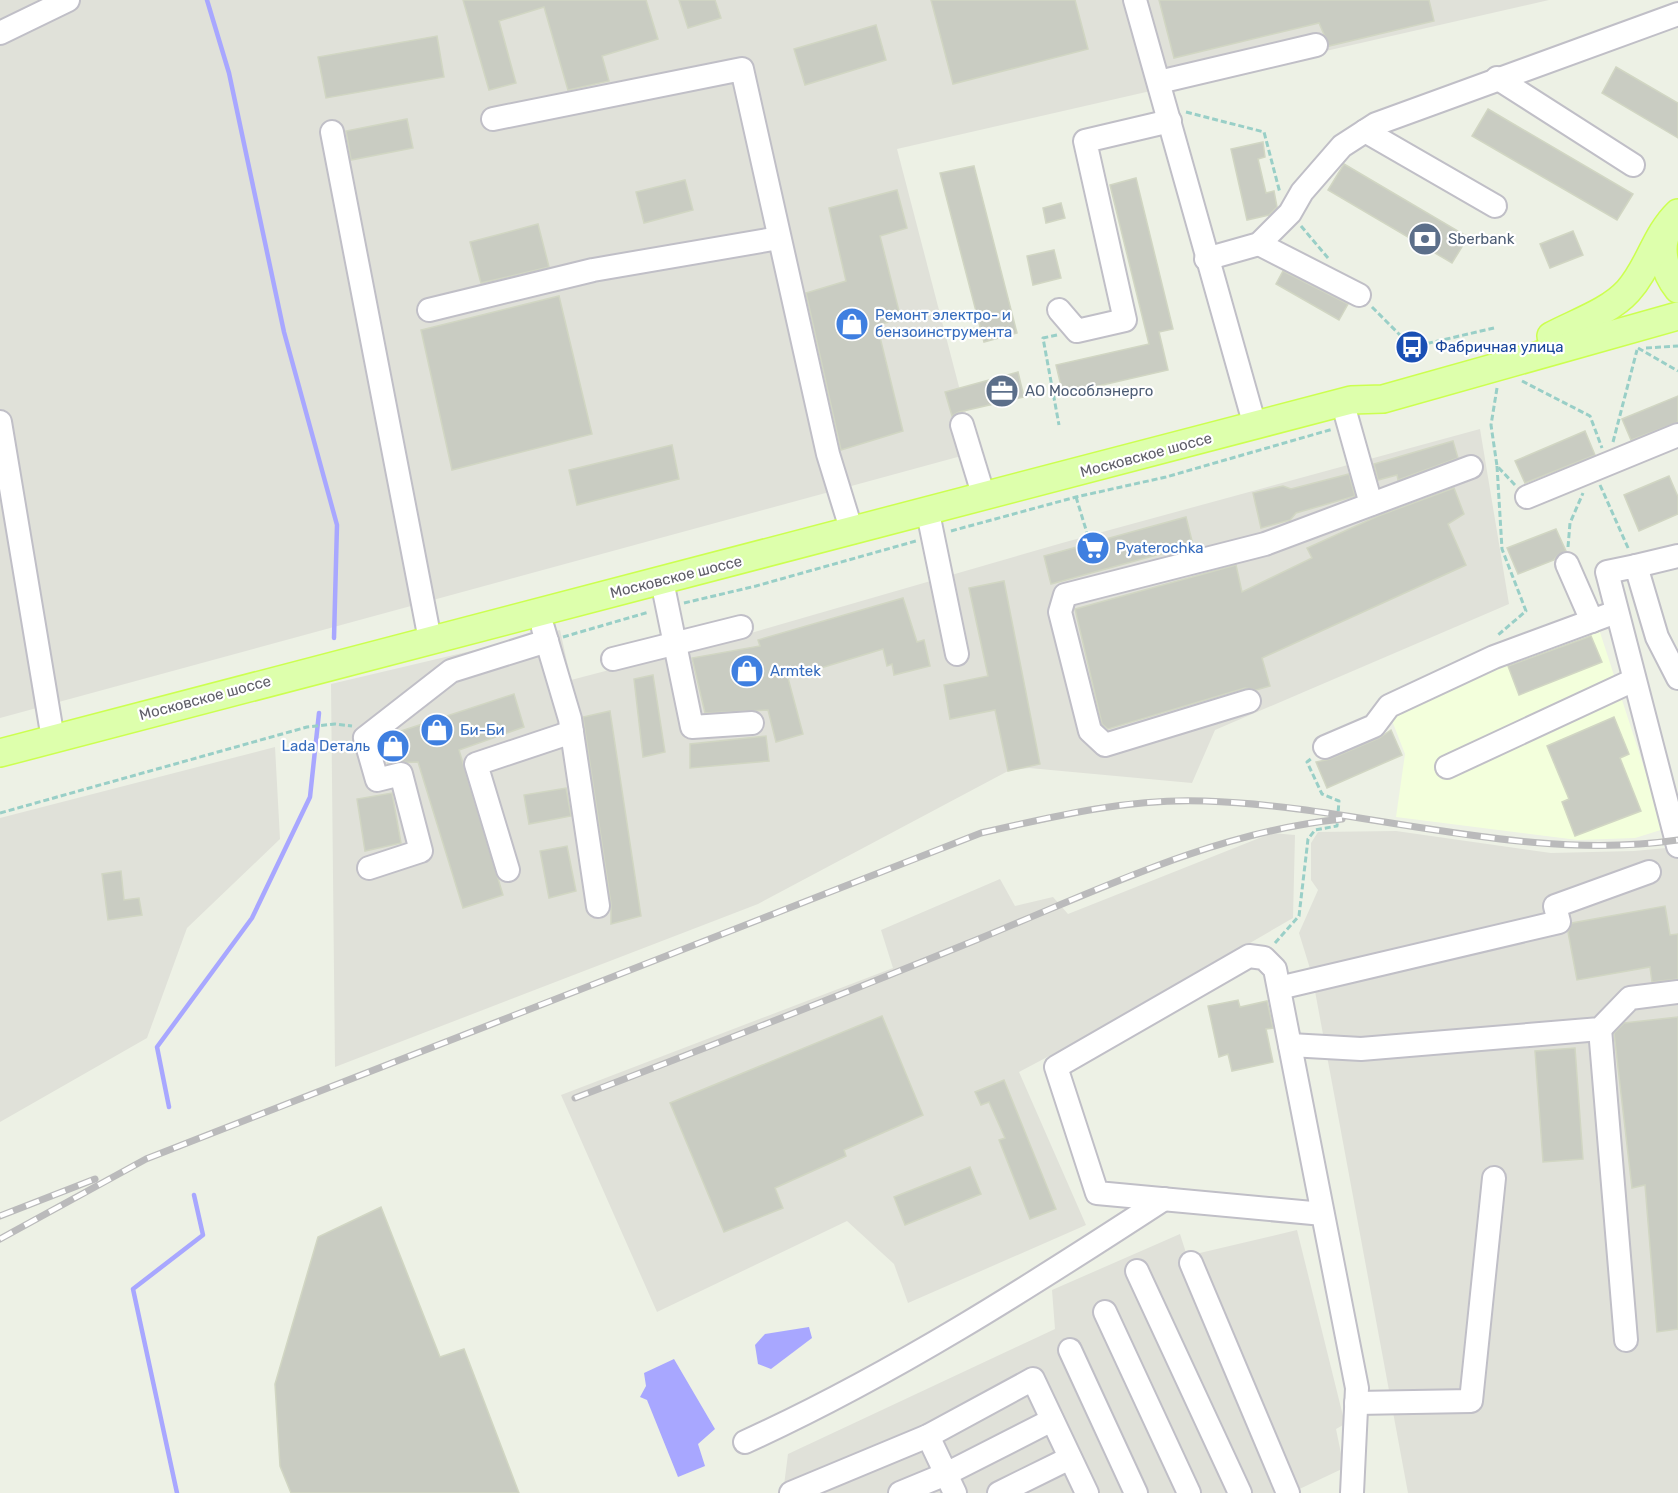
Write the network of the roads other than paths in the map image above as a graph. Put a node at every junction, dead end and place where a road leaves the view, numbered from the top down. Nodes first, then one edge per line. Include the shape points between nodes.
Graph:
1 (68, 0) edge
2 (1135, 0) edge
3 (37, 7) edge
4 (1678, 14) edge
5 (0, 33) edge
6 (1316, 45) dead end
7 (1497, 78) junction
8 (1159, 82) junction
9 (1168, 114) junction
10 (493, 119) dead end
11 (1365, 131) junction
12 (332, 132) dead end
13 (1633, 165) dead end
14 (1495, 206) dead end
15 (1678, 216) edge
16 (778, 238) junction
17 (1259, 244) junction
18 (1206, 259) junction
19 (1678, 259) edge
20 (1678, 289) edge
21 (1359, 294) road end
22 (1678, 300) edge
23 (429, 310) dead end
24 (1059, 310) dead end
25 (1678, 316) edge
26 (1551, 336) junction
27 (1347, 404) junction
28 (0, 422) edge
29 (962, 425) dead end
30 (1255, 426) junction
31 (1678, 435) edge
32 (1471, 467) dead end
33 (984, 497) junction
34 (1527, 497) road end
35 (1371, 504) junction
36 (928, 513) junction
37 (852, 532) junction
38 (1678, 556) edge
39 (1567, 564) road end
40 (1636, 566) junction
41 (662, 581) junction
42 (1616, 612) junction
43 (539, 613) junction
44 (1592, 621) junction
45 (741, 627) dead end
46 (430, 640) junction
47 (547, 641) junction
48 (675, 644) junction
49 (957, 654) dead end
50 (613, 659) dead end
51 (1678, 678) edge
52 (1634, 680) junction
53 (1249, 701) dead end
54 (752, 723) dead end
55 (572, 732) junction
56 (53, 739) junction
57 (1325, 747) road end
58 (0, 753) edge
59 (1447, 767) dead end
60 (1676, 835) edge
61 (369, 868) dead end
62 (508, 870) dead end
63 (1649, 872) dead end
64 (598, 906) dead end
65 (1279, 988) junction
66 (1678, 992) edge
67 (1600, 1029) junction
68 (1290, 1045) junction
69 (1494, 1178) dead end
70 (1164, 1199) junction
71 (1323, 1214) junction
72 (1191, 1263) dead end
73 (1137, 1271) dead end
74 (1105, 1312) dead end
75 (1626, 1340) dead end
76 (1070, 1350) dead end
77 (1356, 1403) junction
78 (1052, 1419) junction
79 (928, 1436) junction
80 (745, 1442) dead end
81 (1070, 1458) junction
82 (950, 1483) edge
83 (791, 1493) edge
84 (900, 1493) edge
85 (999, 1493) edge
86 (1087, 1493) edge
87 (1136, 1493) edge
88 (1189, 1493) edge
89 (1240, 1493) edge
90 (1288, 1493) edge
91 (1352, 1493) edge

1 - 3 lane
2 - 8 lane
3 - 5 lane
4 - 7 lane
6 - 8 lane
7 - 11 lane
7 - 13 lane
8 - 9 lane
9 - 18 lane
9 - 24 lane via 1085,141 1125,320 1077,330
10 - 16 lane via 742,69
11 - 14 lane
11 - 17 lane via 1342,146 1302,192 1290,213
12 - 46 lane
15 - 19 main road via 1672,242
15 - 20 main road via 1666,232 1662,256
15 - 26 main road via 1664,226 1628,291 1617,301
16 - 23 lane via 593,270
16 - 37 lane via 828,454
17 - 18 lane
17 - 21 lane
18 - 30 lane
22 - 26 main road, Московское шоссе
25 - 27 main road, Московское шоссе via 1383,399
26 - 27 main road, Московское шоссе via 1377,384
27 - 30 main road, Московское шоссе
27 - 35 lane
28 - 56 lane
29 - 33 lane
30 - 33 main road, Московское шоссе
31 - 34 lane
32 - 35 lane
33 - 36 main road, Московское шоссе
35 - 53 lane via 1265,544 1065,595 1060,612 1090,731 1105,745
36 - 37 main road, Московское шоссе
36 - 49 lane
37 - 41 main road, Московское шоссе
38 - 40 lane
39 - 44 lane
40 - 42 lane via 1607,572
40 - 51 lane via 1657,637
41 - 43 main road, Московское шоссе
41 - 48 lane
42 - 44 lane
42 - 52 lane
43 - 46 main road, Московское шоссе
43 - 47 lane
44 - 57 lane via 1494,657 1389,706 1374,726
45 - 48 lane
46 - 56 main road, Московское шоссе
47 - 55 lane
47 - 61 lane via 451,671 365,738 377,780 401,774 421,851
48 - 50 lane
48 - 54 lane via 692,727
52 - 59 lane
52 - 60 lane
55 - 62 lane via 476,764
55 - 64 lane
56 - 58 main road, Московское шоссе
63 - 65 lane via 1555,906 1559,922
65 - 68 lane
65 - 70 lane via 1275,969 1264,957 1249,956 1056,1067 1097,1193
66 - 67 lane via 1630,998
67 - 68 lane via 1361,1049
67 - 75 lane
68 - 71 lane
69 - 77 lane via 1472,1401
70 - 71 lane
70 - 80 lane via 824,1406
71 - 77 lane via 1357,1388
72 - 90 lane
73 - 89 lane
74 - 88 lane
76 - 87 lane
77 - 91 lane
78 - 79 lane via 1033,1379
78 - 81 lane
78 - 82 lane
79 - 82 lane
79 - 83 lane
81 - 85 lane
81 - 86 lane
82 - 84 lane

